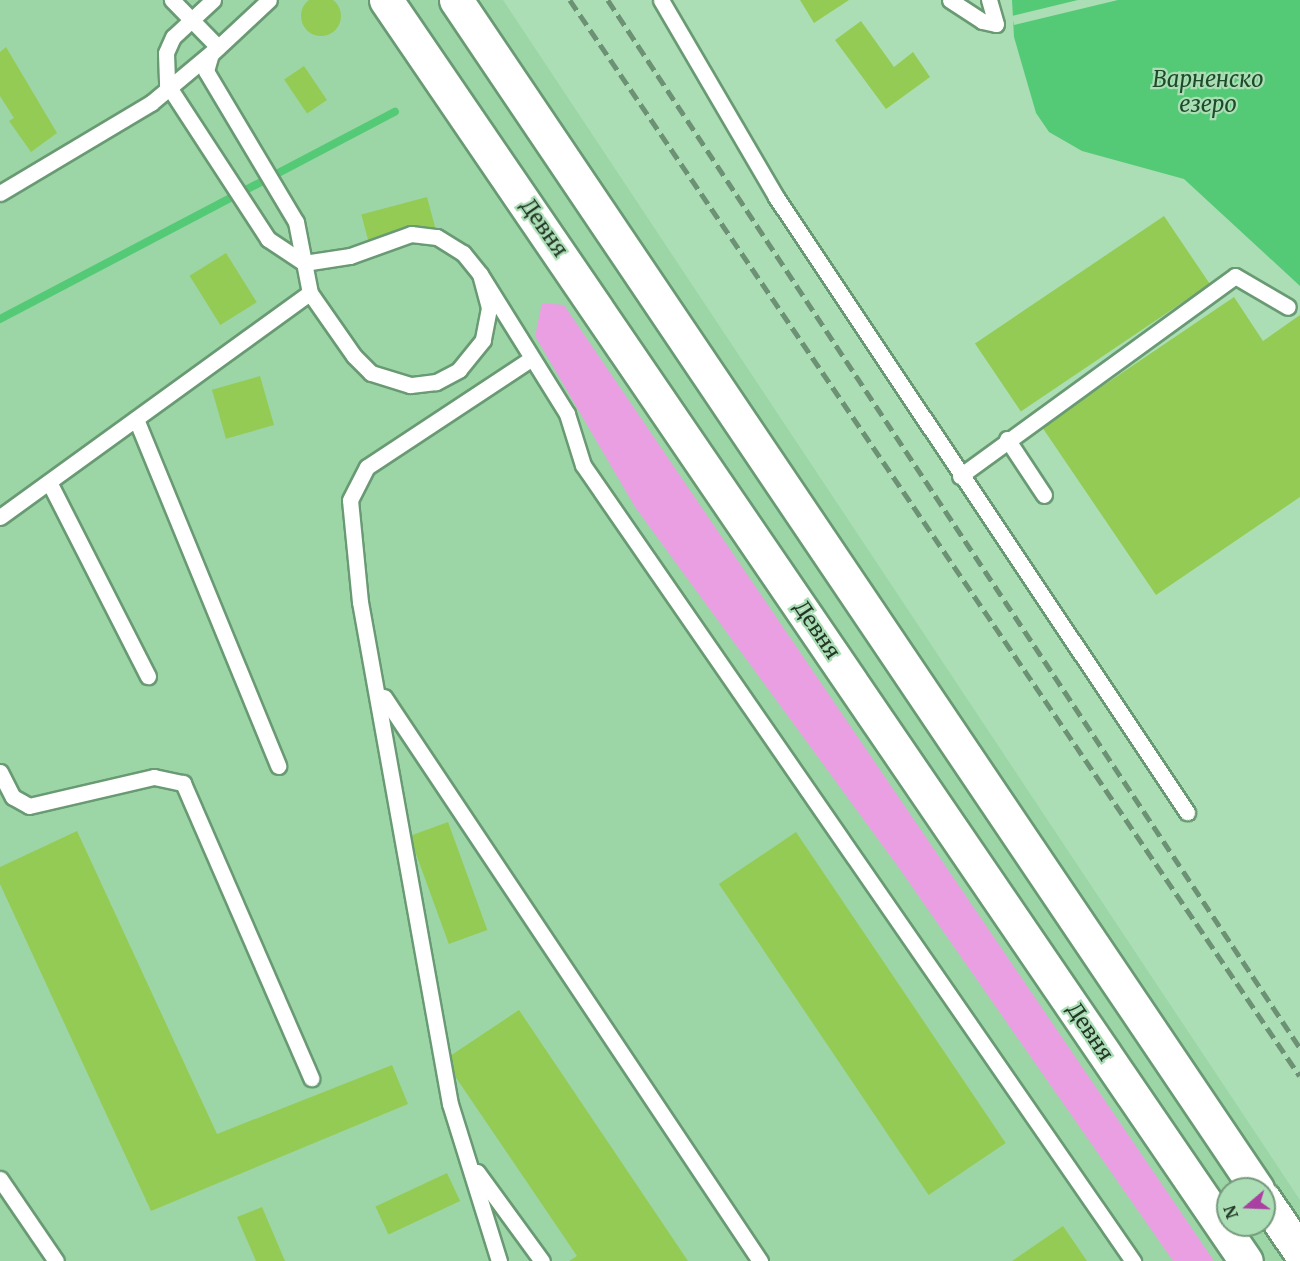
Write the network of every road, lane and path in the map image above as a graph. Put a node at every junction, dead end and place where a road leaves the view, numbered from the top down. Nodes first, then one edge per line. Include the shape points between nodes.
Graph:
1 (172, 0) edge
2 (213, 0) edge
3 (269, 0) edge
4 (386, 0) edge
5 (456, 0) edge
6 (661, 0) edge
7 (950, 0) edge
8 (989, 0) edge
9 (190, 21) junction
10 (218, 47) junction
11 (167, 84) junction
12 (0, 193) edge
13 (304, 263) junction
14 (480, 274) junction
15 (310, 293) junction
16 (1288, 307) dead end
17 (531, 359) junction
18 (136, 419) junction
19 (1008, 439) junction
20 (960, 476) junction
21 (49, 482) junction
22 (1044, 495) dead end
23 (0, 517) edge
24 (148, 676) dead end
25 (380, 692) junction
26 (278, 766) dead end
27 (0, 772) edge
28 (5, 794) edge
29 (1187, 812) dead end
30 (311, 1077) dead end
31 (474, 1168) junction
32 (1249, 1177) edge
33 (0, 1179) edge
34 (1276, 1217) edge
35 (1300, 1252) edge
36 (56, 1261) edge
37 (499, 1261) edge
38 (542, 1261) edge
39 (760, 1261) edge
40 (1133, 1261) edge
41 (1246, 1261) edge

1 - 9 lane
2 - 9 lane
3 - 10 lane
4 - 41 main road, Девня
5 - 32 main road
6 - 20 lane via 776,197
7 - 8 lane via 982,21 996,24
9 - 10 lane
9 - 11 lane via 166,53
10 - 11 lane
10 - 13 lane via 207,62 208,79 296,222
11 - 12 lane via 151,103
11 - 13 lane via 268,238
13 - 14 lane via 350,256 411,234 451,244
13 - 15 lane
14 - 15 lane via 488,324 472,357 436,382 410,386 371,373
14 - 17 lane
15 - 18 lane
16 - 19 lane via 1235,276
17 - 25 lane via 367,467 350,500 360,602
17 - 40 lane via 567,414 583,465
18 - 21 lane
18 - 26 lane
19 - 20 lane
19 - 22 lane
20 - 29 lane
21 - 23 lane
21 - 24 lane
25 - 31 lane via 450,1104
25 - 39 lane
27 - 28 lane
28 - 30 lane via 29,806 154,777 183,783
31 - 37 lane
31 - 38 lane
33 - 36 lane
34 - 35 main road

